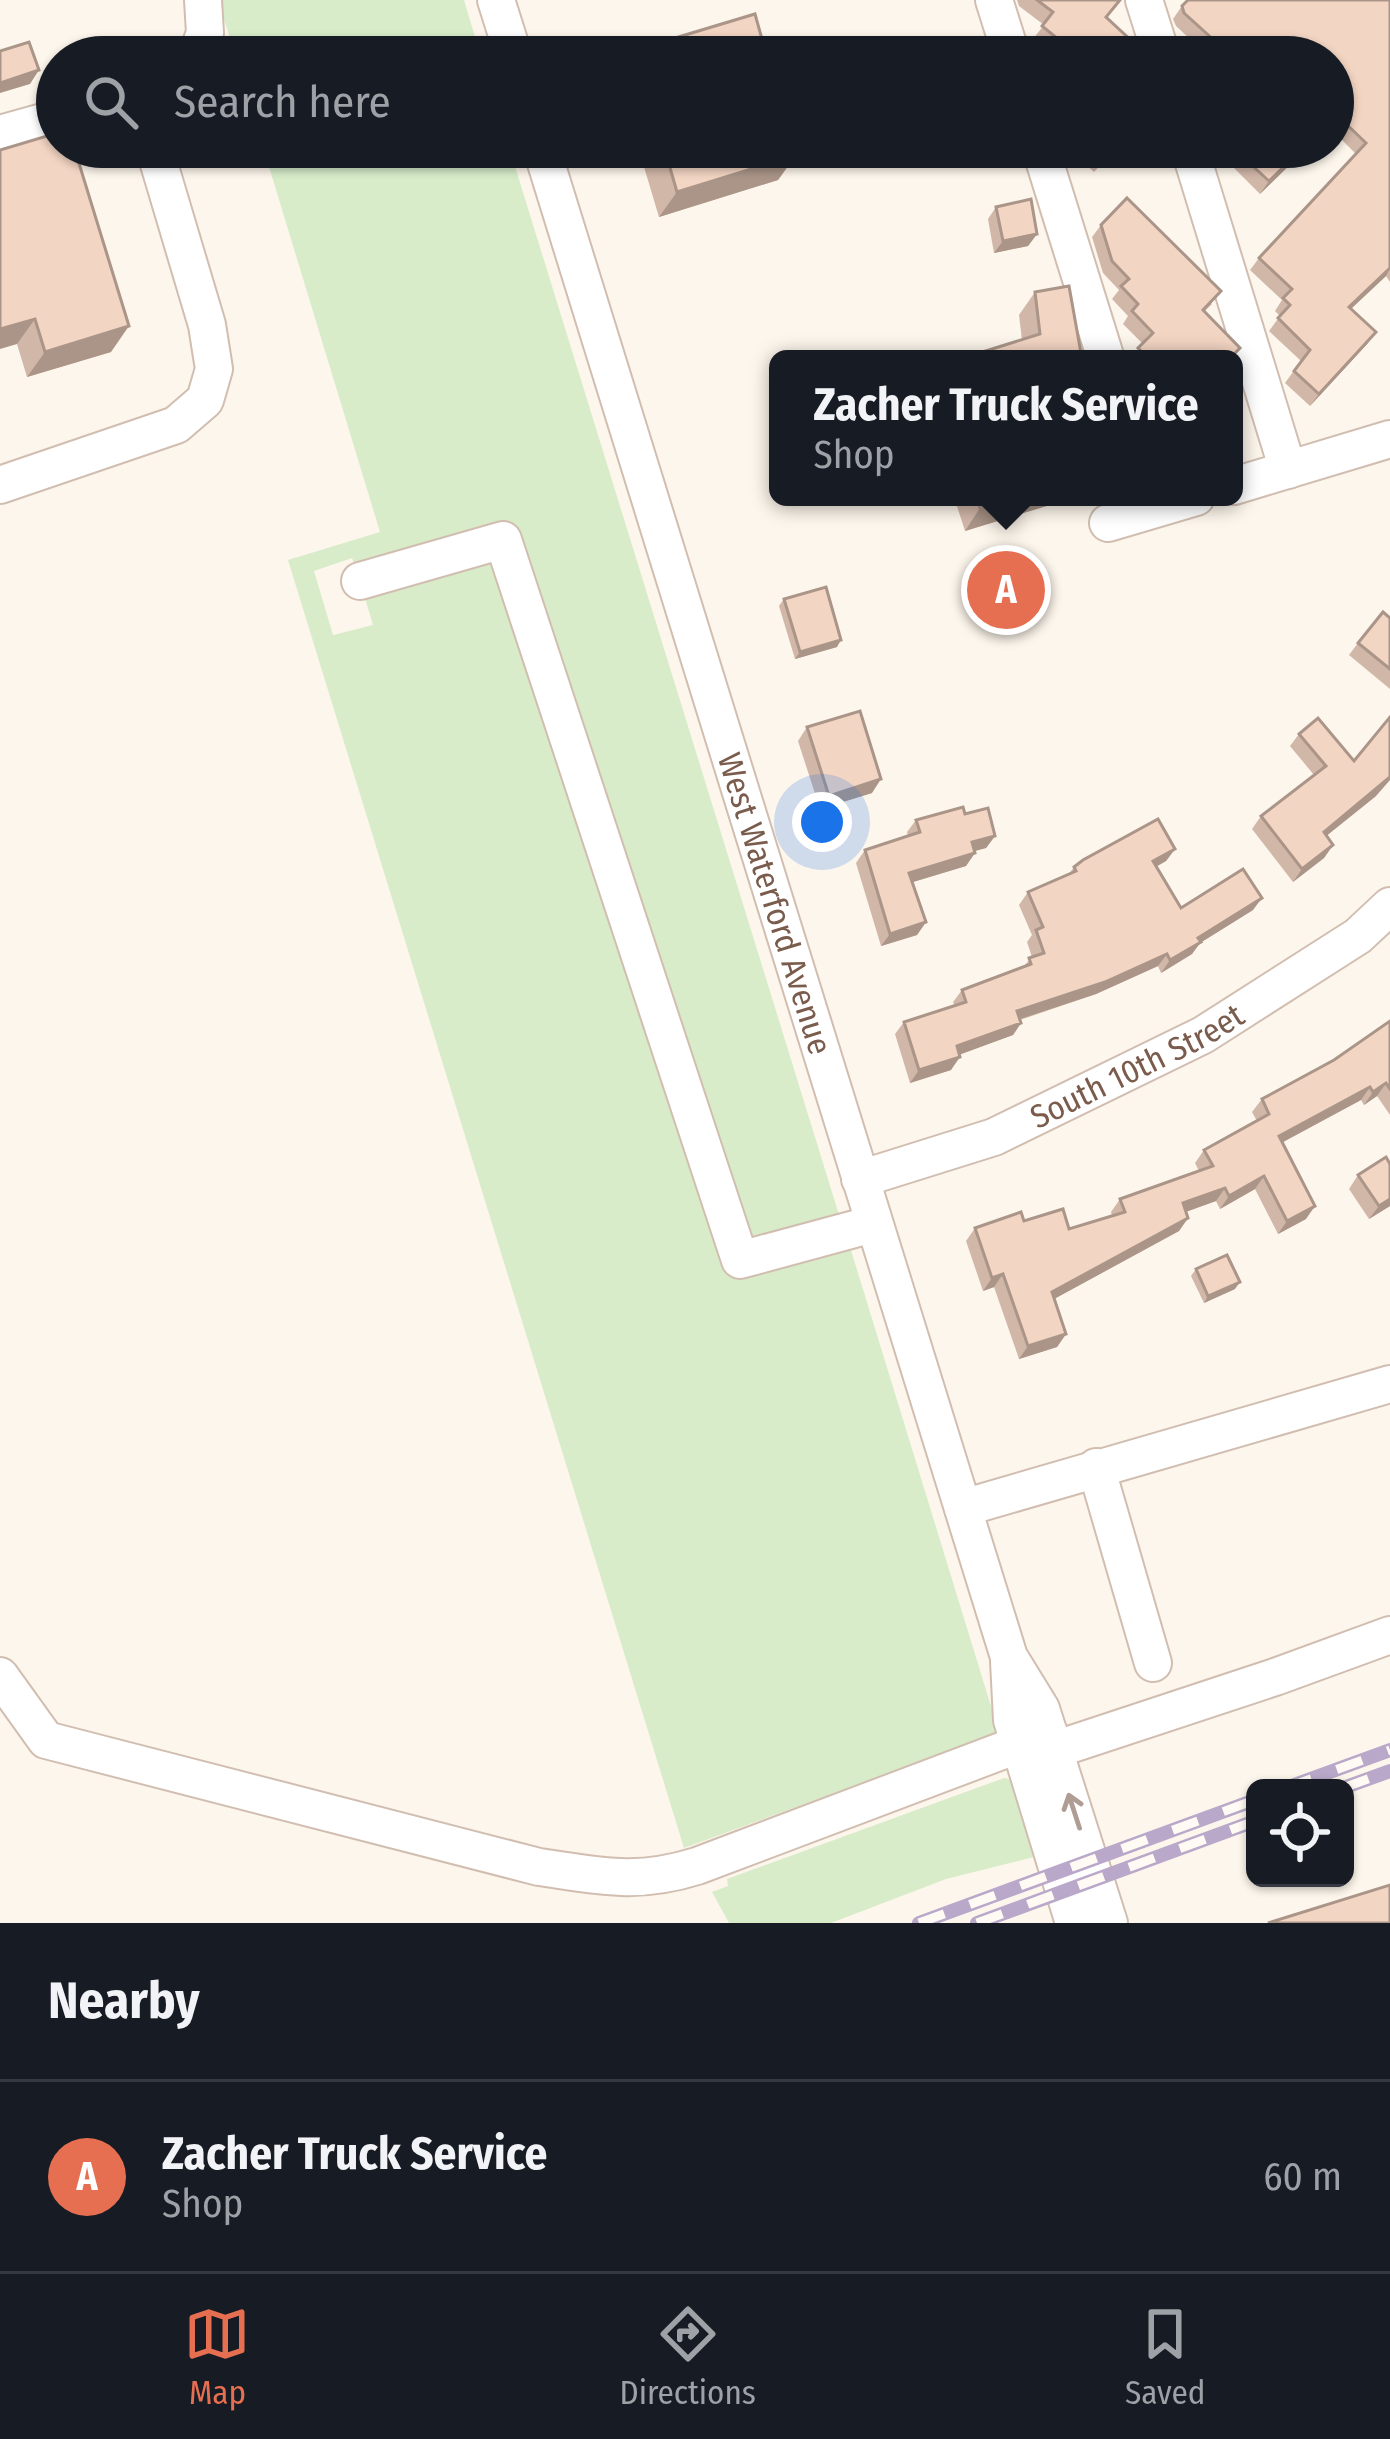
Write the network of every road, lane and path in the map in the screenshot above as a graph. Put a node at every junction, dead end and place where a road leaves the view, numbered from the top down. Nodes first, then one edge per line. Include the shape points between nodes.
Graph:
1 (203, 0) edge
2 (496, 0) edge
3 (994, 0) edge
4 (1144, 0) edge
5 (204, 36) edge
6 (507, 36) edge
7 (1005, 36) edge
8 (1155, 36) edge
9 (36, 124) edge
10 (0, 134) edge
11 (160, 168) edge
12 (548, 168) edge
13 (1047, 168) edge
14 (1195, 168) edge
15 (1103, 350) edge
16 (1390, 439) edge
17 (1288, 470) junction
18 (1243, 483) edge
19 (0, 485) edge
20 (1144, 506) edge
21 (1108, 523) dead end
22 (360, 581) dead end
23 (1390, 906) edge
24 (860, 1179) junction
25 (874, 1224) junction
26 (1390, 1384) edge
27 (1096, 1467) junction
28 (962, 1508) junction
29 (1390, 1634) edge
30 (1153, 1663) dead end
31 (0, 1676) edge
32 (1040, 1742) junction
33 (1074, 1923) edge
34 (1109, 1923) edge

1 - 5 street
2 - 6 street
3 - 7 street
4 - 8 street
9 - 10 street
11 - 19 street via 207,326 214,369 205,400 176,425
12 - 24 street, West Waterford Avenue
13 - 15 street
14 - 17 street
16 - 17 street
17 - 18 street
20 - 21 street
22 - 25 street via 502,540 740,1260
23 - 24 street, South 10th Street via 1358,936 1203,1035 994,1137
24 - 25 street, West Waterford Avenue
25 - 28 street, West Waterford Avenue
26 - 27 street
27 - 28 street
27 - 30 street
28 - 32 street, West Waterford Avenue via 1009,1658 1012,1720
29 - 32 street via 1275,1677
31 - 32 street via 46,1740 539,1867 618,1878 659,1878 698,1866
32 - 33 street, West Waterford Avenue
34 -> 32 street, West Waterford Avenue

